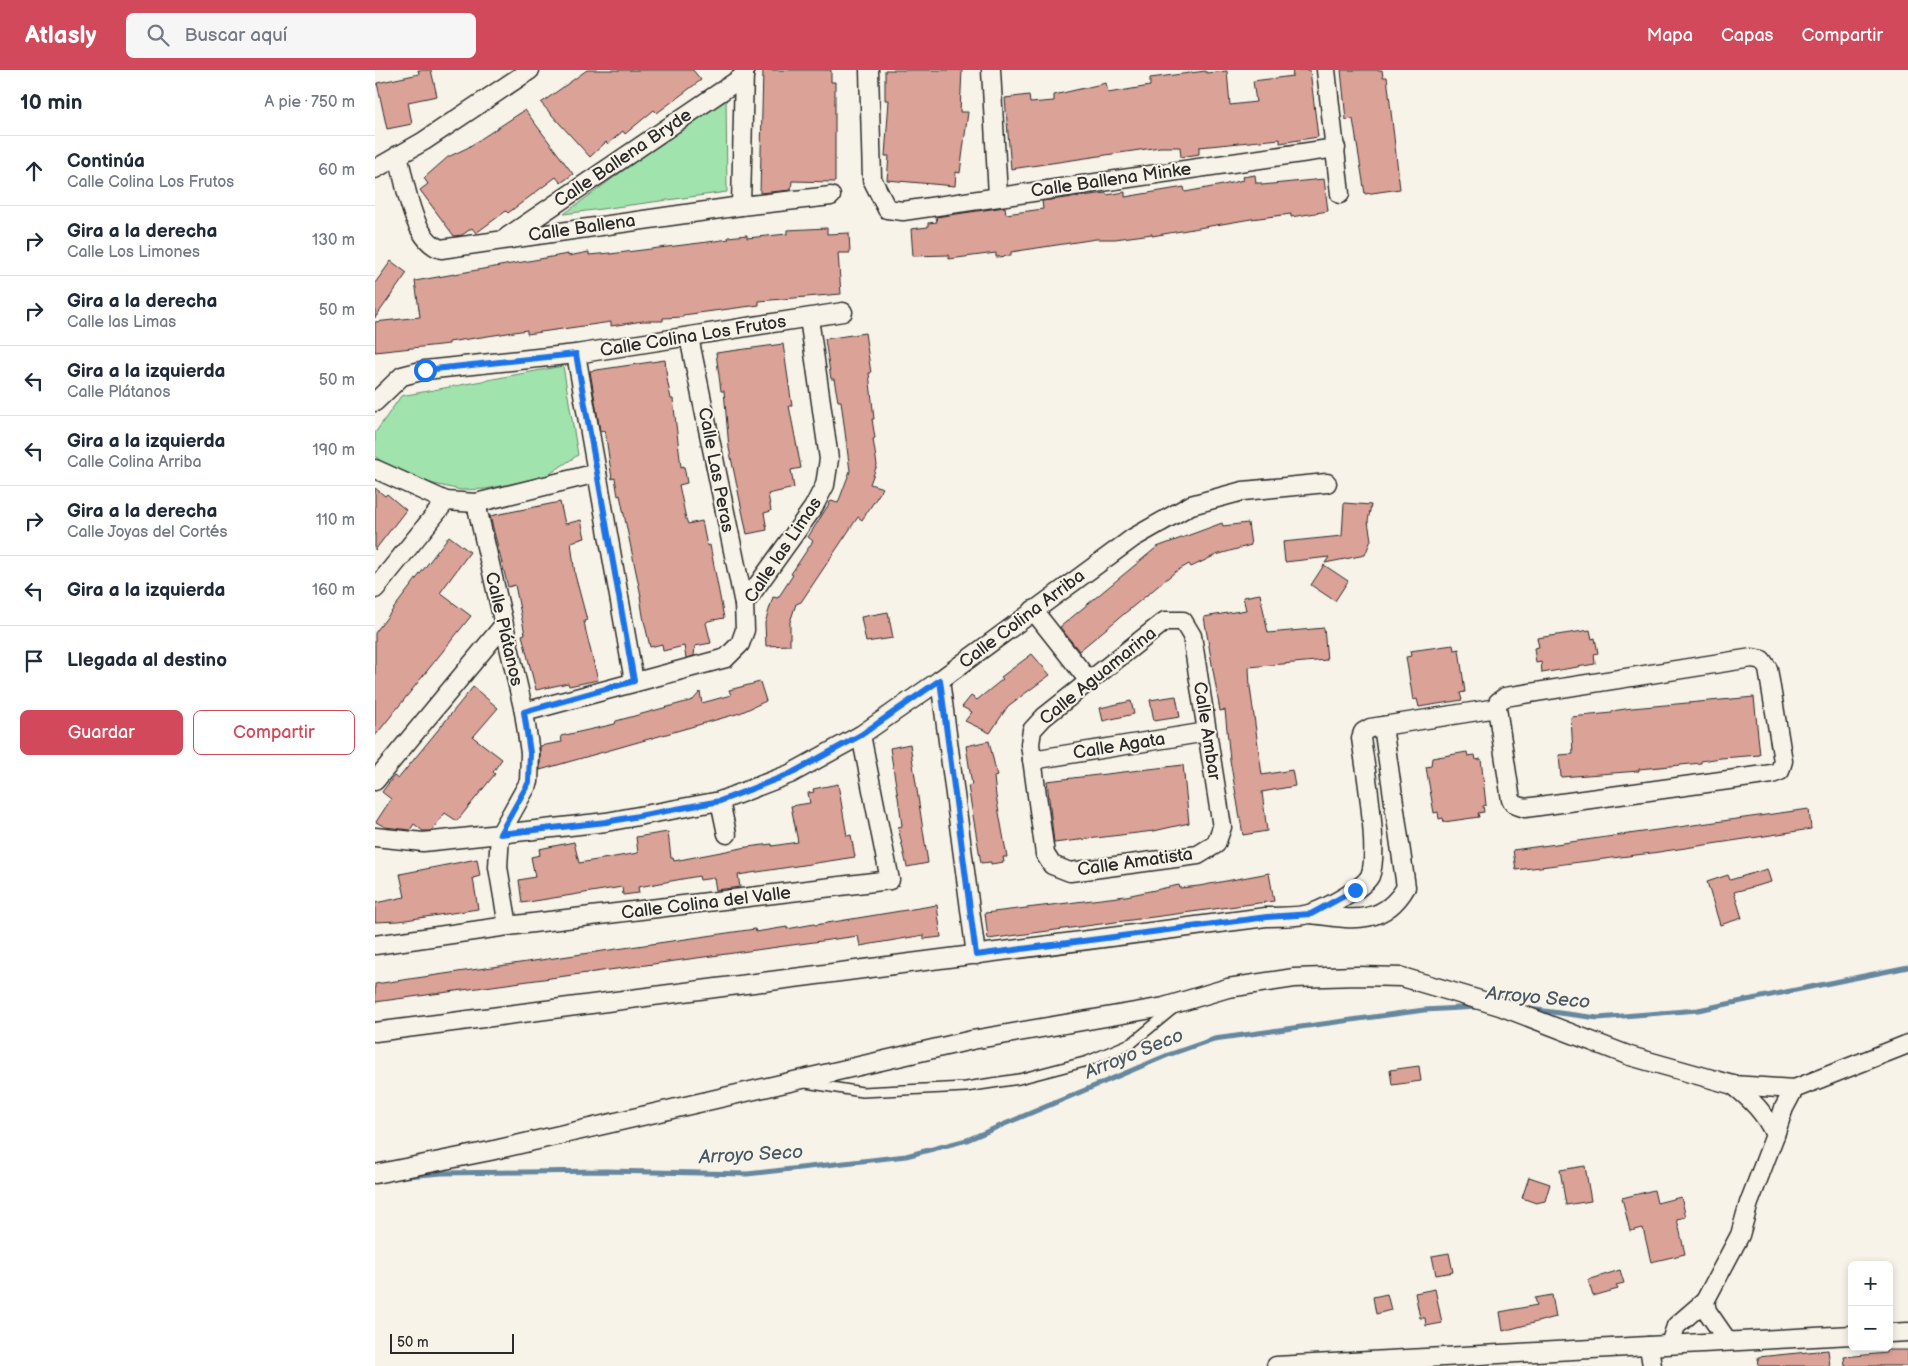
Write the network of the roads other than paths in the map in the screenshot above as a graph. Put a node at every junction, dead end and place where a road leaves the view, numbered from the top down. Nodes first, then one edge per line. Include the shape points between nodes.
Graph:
1 (530, 70) edge
2 (869, 70) edge
3 (991, 70) edge
4 (1326, 70) edge
5 (744, 73) edge
6 (1336, 148) junction
7 (399, 159) junction
8 (375, 169) edge
9 (375, 182) edge
10 (1340, 194) dead end
11 (831, 196) dead end
12 (998, 196) junction
13 (741, 206) junction
14 (503, 240) junction
15 (843, 312) dead end
16 (809, 318) junction
17 (689, 337) junction
18 (576, 354) junction
19 (375, 402) edge
20 (375, 469) edge
21 (597, 473) junction
22 (1327, 483) dead end
23 (446, 502) junction
24 (476, 503) junction
25 (375, 589) edge
26 (744, 604) junction
27 (1033, 610) junction
28 (1183, 621) joint
29 (503, 626) junction
30 (940, 680) junction
31 (634, 681) junction
32 (1089, 682) junction
33 (1497, 708) junction
34 (524, 712) junction
35 (1383, 726) junction
36 (1207, 732) junction
37 (861, 735) junction
38 (1032, 760) junction
39 (375, 781) edge
40 (720, 801) junction
41 (500, 834) junction
42 (727, 834) dead end
43 (375, 837) edge
44 (1216, 844) joint
45 (1052, 865) joint
46 (1311, 914) junction
47 (508, 926) junction
48 (375, 945) edge
49 (976, 955) junction
50 (1180, 1002) junction
51 (375, 1032) edge
52 (1908, 1044) edge
53 (797, 1082) junction
54 (1733, 1085) junction
55 (1794, 1089) junction
56 (1775, 1135) junction
57 (375, 1174) edge
58 (1705, 1301) junction
59 (1908, 1332) edge
60 (1893, 1333) edge
61 (1848, 1335) edge
62 (1727, 1340) junction
63 (1670, 1344) junction
64 (1649, 1346) junction
65 (1276, 1366) edge
66 (1652, 1366) edge

1 - 7 street
2 - 12 street, Calle Ballena Minke via 872,178 887,209 903,211
3 - 12 street
4 - 6 street
5 - 13 street
5 - 14 street, Calle Ballena Bryde
6 - 10 street
6 - 12 street, Calle Ballena Minke
7 - 8 street
7 - 9 street
7 - 14 street, Calle Ballena via 416,222 432,246 447,249
11 - 13 street, Calle Ballena
13 - 14 street, Calle Ballena
15 - 16 street, Calle Colina Los Frutos
16 - 17 street, Calle Colina Los Frutos
16 - 26 street, Calle las Limas via 829,460 825,485 813,508
17 - 18 street, Calle Colina Los Frutos
17 - 26 street, Calle Las Peras
18 - 19 street, Calle Colina Los Frutos via 425,370 402,376
18 - 21 street
20 - 23 street
21 - 24 street
21 - 31 street
22 - 27 street, Calle Colina Arriba via 1243,491 1191,506 1133,538
23 - 24 street
23 - 25 street
24 - 29 street, Calle Plátanos
26 - 31 street, Calle las Limas via 745,630 740,644 726,658
27 - 30 street, Calle Colina Arriba
27 - 32 street
28 - 32 street, Calle Aguamarina via 1165,621
28 - 36 street, Calle Ambar via 1192,636
29 - 34 street, Calle Plátanos
29 - 39 street
30 - 37 street, Calle Colina Arriba
30 - 49 street
31 - 34 street, Calle las Limas
32 - 38 street, Calle Aguamarina via 1032,730
33 - 33 street via 1498,702 1505,697 1752,658 1762,660 1768,669 1783,761 1780,771 1772,774 1525,808 1511,800
33 - 35 street
34 - 41 street, Calle Plátanos via 530,753 529,782
35 - 46 street via 1363,732 1361,738 1373,853 1369,876 1355,890
35 - 46 street via 1406,887 1398,901 1386,910 1356,920
36 - 38 street, Calle Agata
36 - 44 street, Calle Ambar via 1222,827
37 - 40 street, Calle Colina Arriba via 790,774
37 - 47 street, Calle Colina del Valle via 890,880
38 - 45 street, Calle Aguamarina via 1045,854
40 - 41 street, Calle Colina Arriba via 606,822
40 - 42 street
41 - 43 street, Calle Colina Arriba via 423,842
41 - 47 street, Calle Plátanos via 498,867
44 - 45 street, Calle Amatista via 1198,855 1070,872
46 - 49 street
47 - 48 street, Calle Colina del Valle
49 - 51 street
50 - 53 street via 971,1040
50 - 53 lane via 1133,1042 1088,1062 1019,1079 956,1088 862,1092
50 - 54 street via 1228,988 1294,978 1402,977 1499,1006 1630,1056
52 - 55 street
53 - 57 street
54 - 55 street
54 - 56 street via 1758,1106
55 - 56 street
56 - 58 street via 1740,1235
58 - 62 street via 1707,1311
58 - 63 street via 1676,1326
59 - 60 street
61 - 62 street
62 - 63 street
63 - 64 street
64 - 65 street
64 - 66 street

